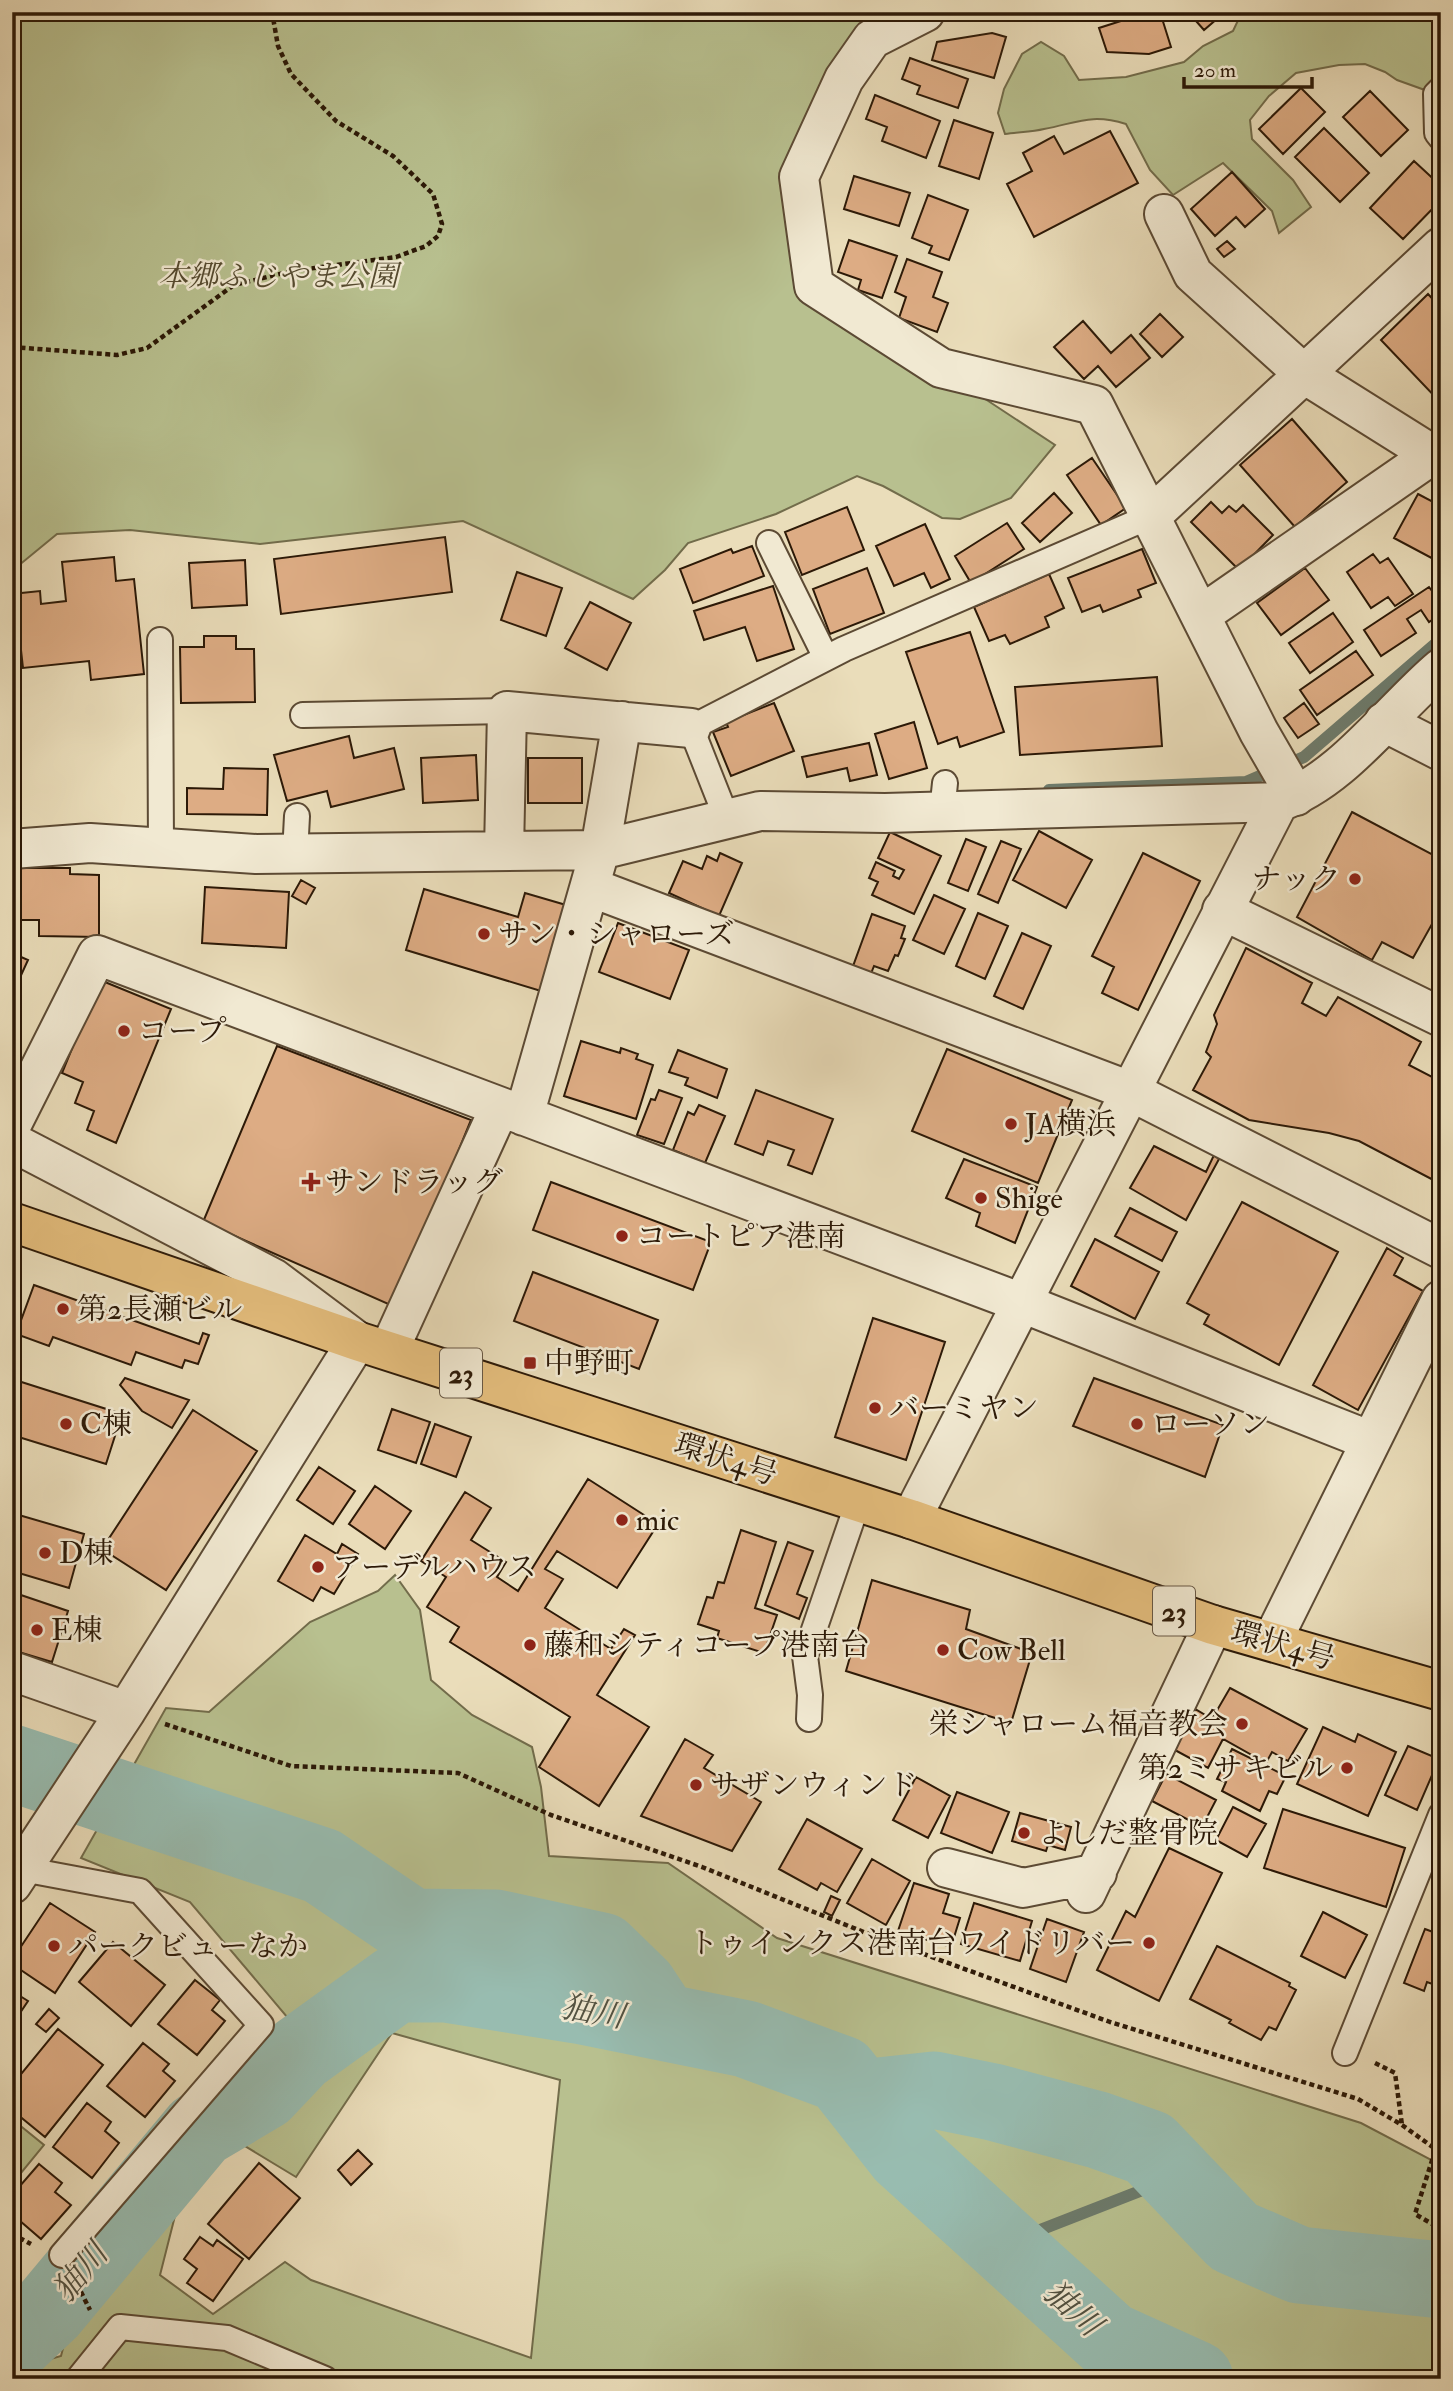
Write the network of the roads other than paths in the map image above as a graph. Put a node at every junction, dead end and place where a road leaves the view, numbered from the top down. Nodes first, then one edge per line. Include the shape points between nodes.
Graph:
1 (925, 12) edge
2 (1441, 89) edge
3 (1441, 138) edge
4 (1164, 214) dead end
5 (1441, 247) edge
6 (1304, 374) junction
7 (1436, 457) edge
8 (1151, 516) junction
9 (769, 543) dead end
10 (1201, 615) junction
11 (160, 640) dead end
12 (826, 658) junction
13 (1441, 668) edge
14 (507, 711) junction
15 (303, 715) dead end
16 (622, 721) junction
17 (1384, 722) junction
18 (691, 728) junction
19 (1441, 751) edge
20 (1286, 792) junction
21 (297, 816) dead end
22 (727, 818) junction
23 (161, 846) junction
24 (601, 846) junction
25 (504, 848) junction
26 (12, 849) edge
27 (295, 852) junction
28 (590, 887) junction
29 (1222, 910) junction
30 (1441, 1017) edge
31 (1130, 1091) junction
32 (512, 1112) junction
33 (12, 1124) edge
34 (12, 1142) edge
35 (12, 1222) edge
36 (1441, 1249) edge
37 (1441, 1300) edge
38 (1022, 1303) junction
39 (373, 1345) junction
40 (1371, 1441) junction
41 (858, 1502) junction
42 (911, 1519) junction
43 (1213, 1625) junction
44 (1272, 1641) junction
45 (12, 1671) edge
46 (1441, 1691) edge
47 (809, 1719) dead end
48 (119, 1722) junction
49 (1441, 1815) edge
50 (947, 1868) dead end
51 (17, 1876) edge
52 (1345, 2053) dead end
53 (62, 2255) dead end
54 (78, 2379) edge
55 (325, 2379) edge

1 - 8 street via 872,39 844,79 799,177 814,286 941,368 1094,405
2 - 3 lane via 1436,94
4 - 6 street via 1194,274
5 - 6 street
6 - 7 street
6 - 8 street
7 - 10 street
8 - 10 street
8 - 12 lane
9 - 12 lane
10 - 20 street
11 - 23 lane
12 - 18 lane
13 - 17 street
14 - 15 lane
14 - 16 street
14 - 25 street
16 - 18 street
16 - 24 street
17 - 19 street
17 - 20 street via 1329,776
18 - 22 lane
20 - 22 street via 944,801 760,811
20 - 29 street
21 - 27 lane
22 - 24 street
23 - 26 street via 90,843
23 - 27 street via 257,854
24 - 25 street
24 - 28 street
25 - 27 street
28 - 31 street
28 - 32 street
29 - 30 street
29 - 31 street
31 - 36 street
31 - 38 street
32 - 33 street via 97,955
32 - 38 street
32 - 39 street
34 - 39 street via 272,1278
35 - 39 main road, 環状4号 / 23
37 - 40 street
38 - 40 street
38 - 42 street
39 - 41 main road, 環状4号 / 23
39 - 48 street
40 - 44 street
41 - 42 main road, 環状4号 / 23
41 - 47 lane via 805,1656
42 - 43 main road, 環状4号 / 23
43 - 44 main road, 環状4号 / 23
43 - 50 street via 1091,1883 1023,1888
44 - 46 main road, 環状4号 / 23
45 - 48 street
48 - 51 street
49 - 52 lane
51 - 53 lane via 139,1891 261,2025
54 - 55 lane via 120,2327 227,2338

